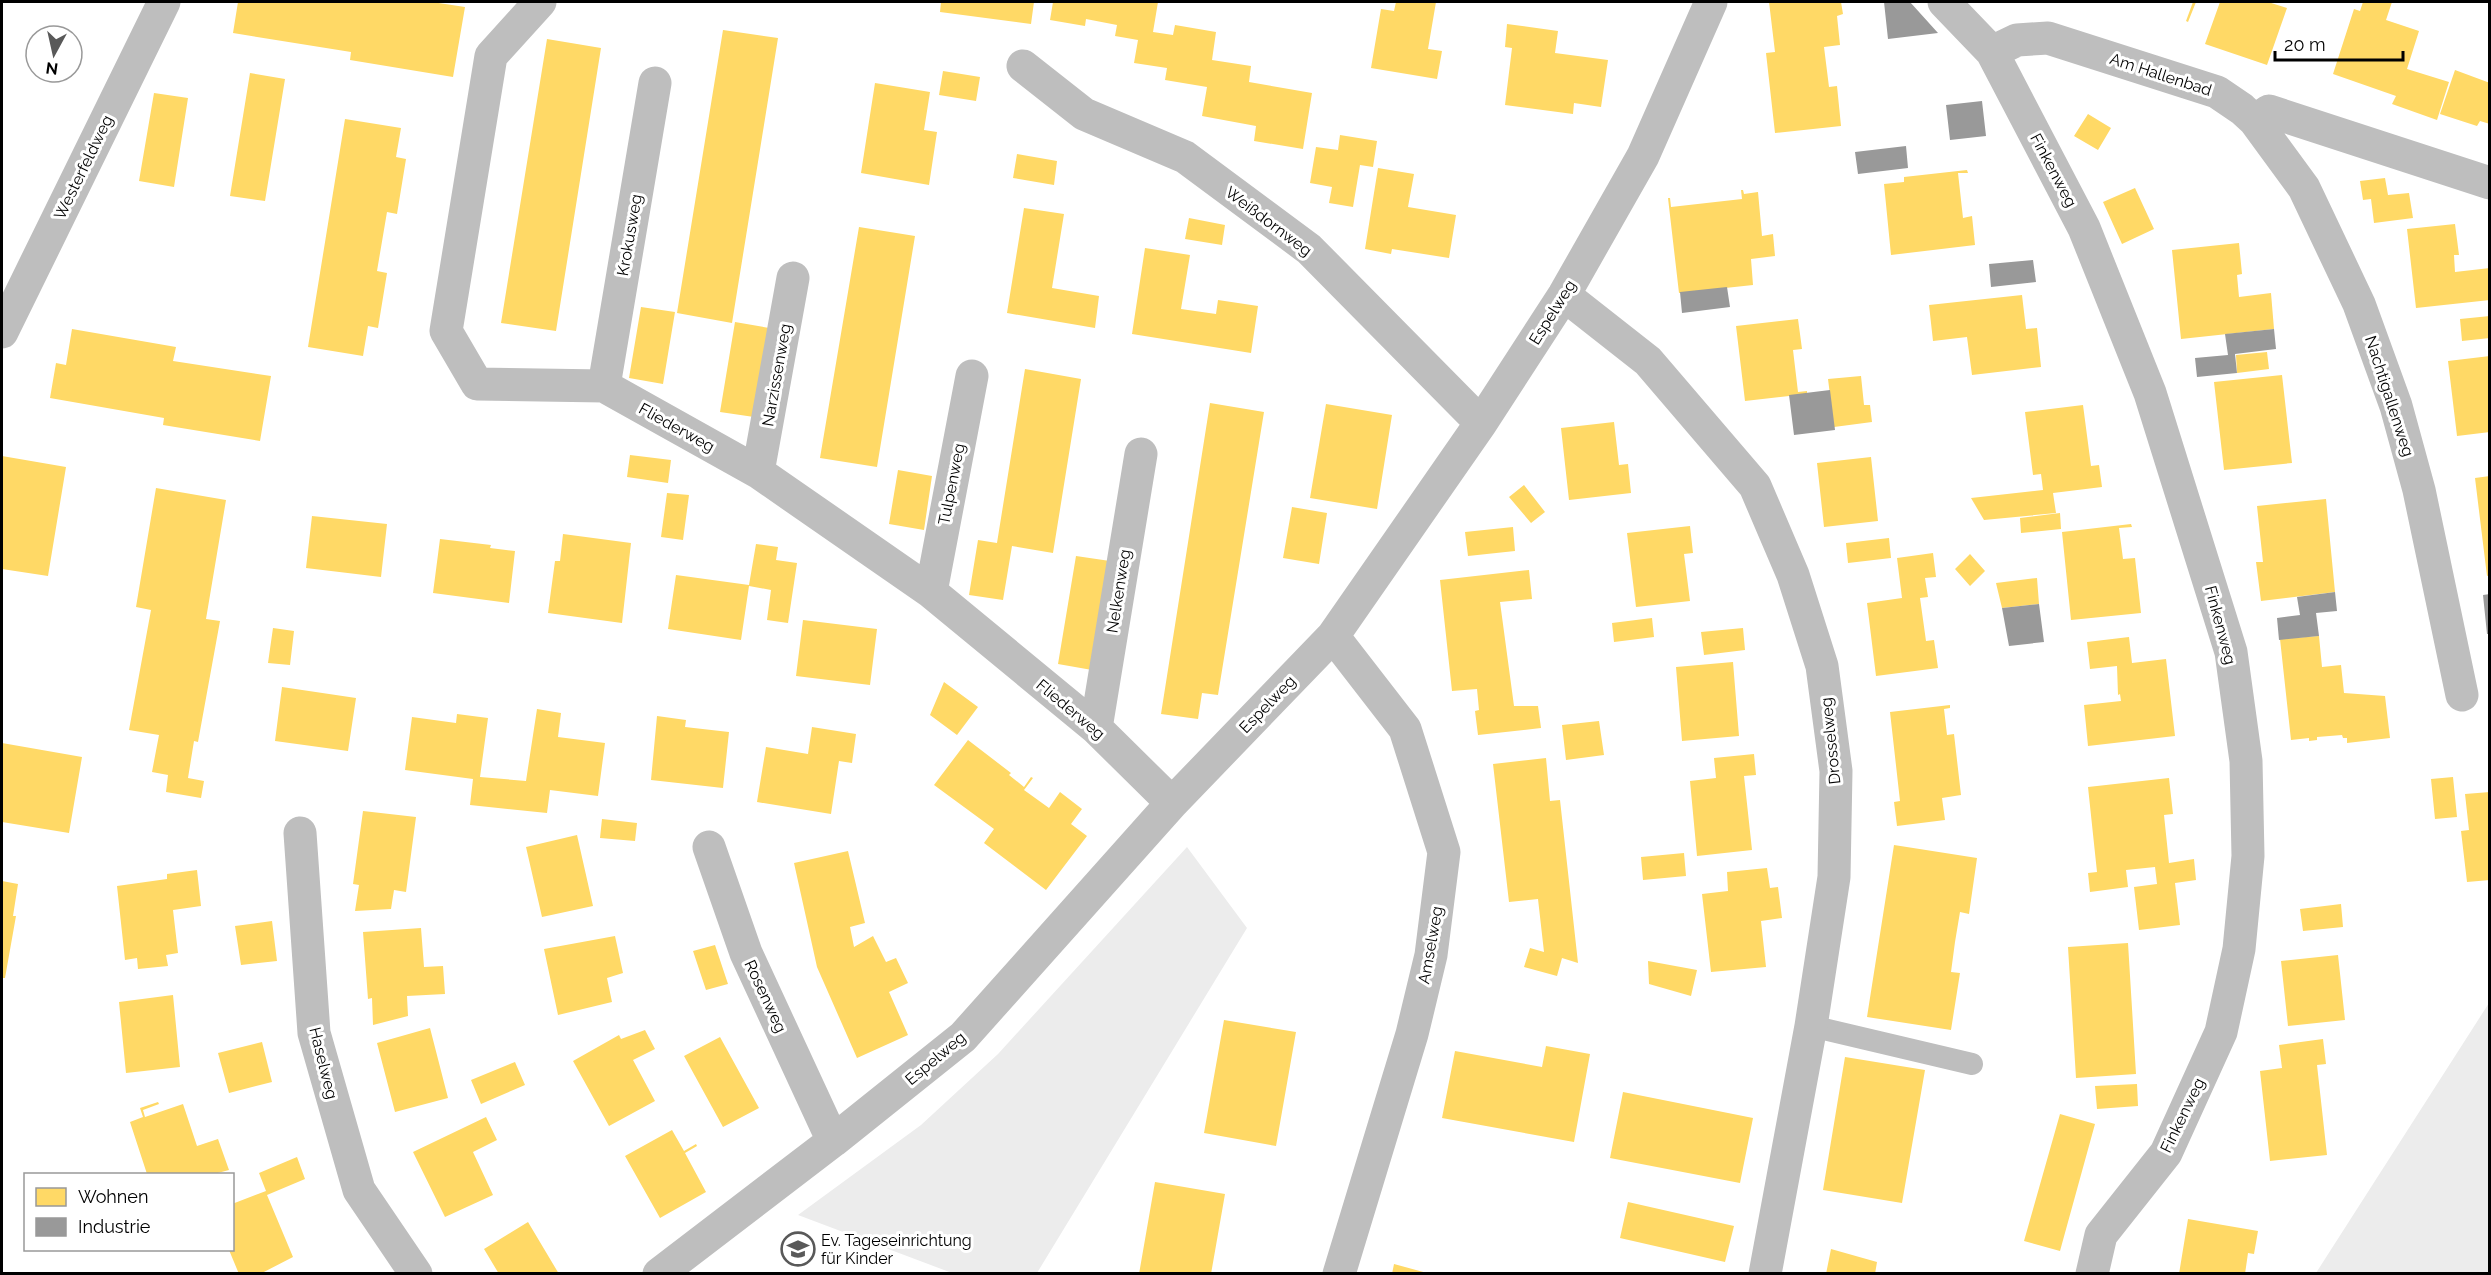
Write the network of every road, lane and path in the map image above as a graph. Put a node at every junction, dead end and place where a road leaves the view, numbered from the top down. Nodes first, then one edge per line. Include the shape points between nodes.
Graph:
1 (164, 2) edge
2 (540, 2) edge
3 (1710, 2) edge
4 (1944, 2) edge
5 (1992, 52) junction
6 (1023, 66) dead end
7 (655, 83) dead end
8 (2255, 122) junction
9 (2490, 183) edge
10 (793, 278) dead end
11 (12, 289) edge
12 (1564, 295) junction
13 (2, 332) edge
14 (972, 375) dead end
15 (604, 386) junction
16 (1481, 423) junction
17 (1141, 454) dead end
18 (758, 472) junction
19 (931, 592) junction
20 (1333, 636) junction
21 (2462, 695) dead end
22 (1096, 728) junction
23 (1172, 803) junction
24 (300, 833) dead end
25 (709, 847) dead end
26 (1811, 1026) junction
27 (1972, 1064) dead end
28 (833, 1141) junction
29 (416, 1274) edge
30 (659, 1274) edge
31 (1338, 1274) edge
32 (1765, 1274) edge
33 (2091, 1274) edge

1 - 11 street, Westerfeldweg
2 - 15 street, Fliederweg via 491,56 446,331 477,384
3 - 12 street, Espelweg via 1643,156
4 - 5 street, Finkenweg
5 - 8 street, Am Hallenbad via 2017,40 2048,38 2217,92
5 - 33 street, Finkenweg via 2084,228 2150,393 2231,652 2246,761 2246,880 2239,949 2221,1032 2166,1153 2101,1235
6 - 16 street, Weißdornweg via 1084,114 1185,157 1309,249
7 - 15 street, Krokusweg
8 - 9 street via 2269,111
8 - 21 street, Nachtigallenweg via 2304,188 2360,304 2396,406 2419,490
10 - 18 street, Narzissenweg
11 - 13 street, Westerfeldweg
12 - 16 street, Espelweg
12 - 26 street, Drosselweg via 1648,361 1755,486 1793,575 1822,666 1836,771 1834,878
14 - 19 street, Tulpenweg
15 - 18 street, Fliederweg
16 - 20 street, Espelweg
17 - 22 street, Nelkenweg
18 - 19 street, Fliederweg
19 - 22 street, Fliederweg
20 - 23 street, Espelweg
20 - 31 street, Amselweg via 1405,729 1444,852 1431,955 1412,1034
22 - 23 street, Fliederweg
23 - 28 street, Espelweg via 963,1036
24 - 29 street, Haselweg via 314,1033 359,1190
25 - 28 street, Rosenweg via 747,952
26 - 27 lane
26 - 32 street, Drosselweg
28 - 30 street, Espelweg

